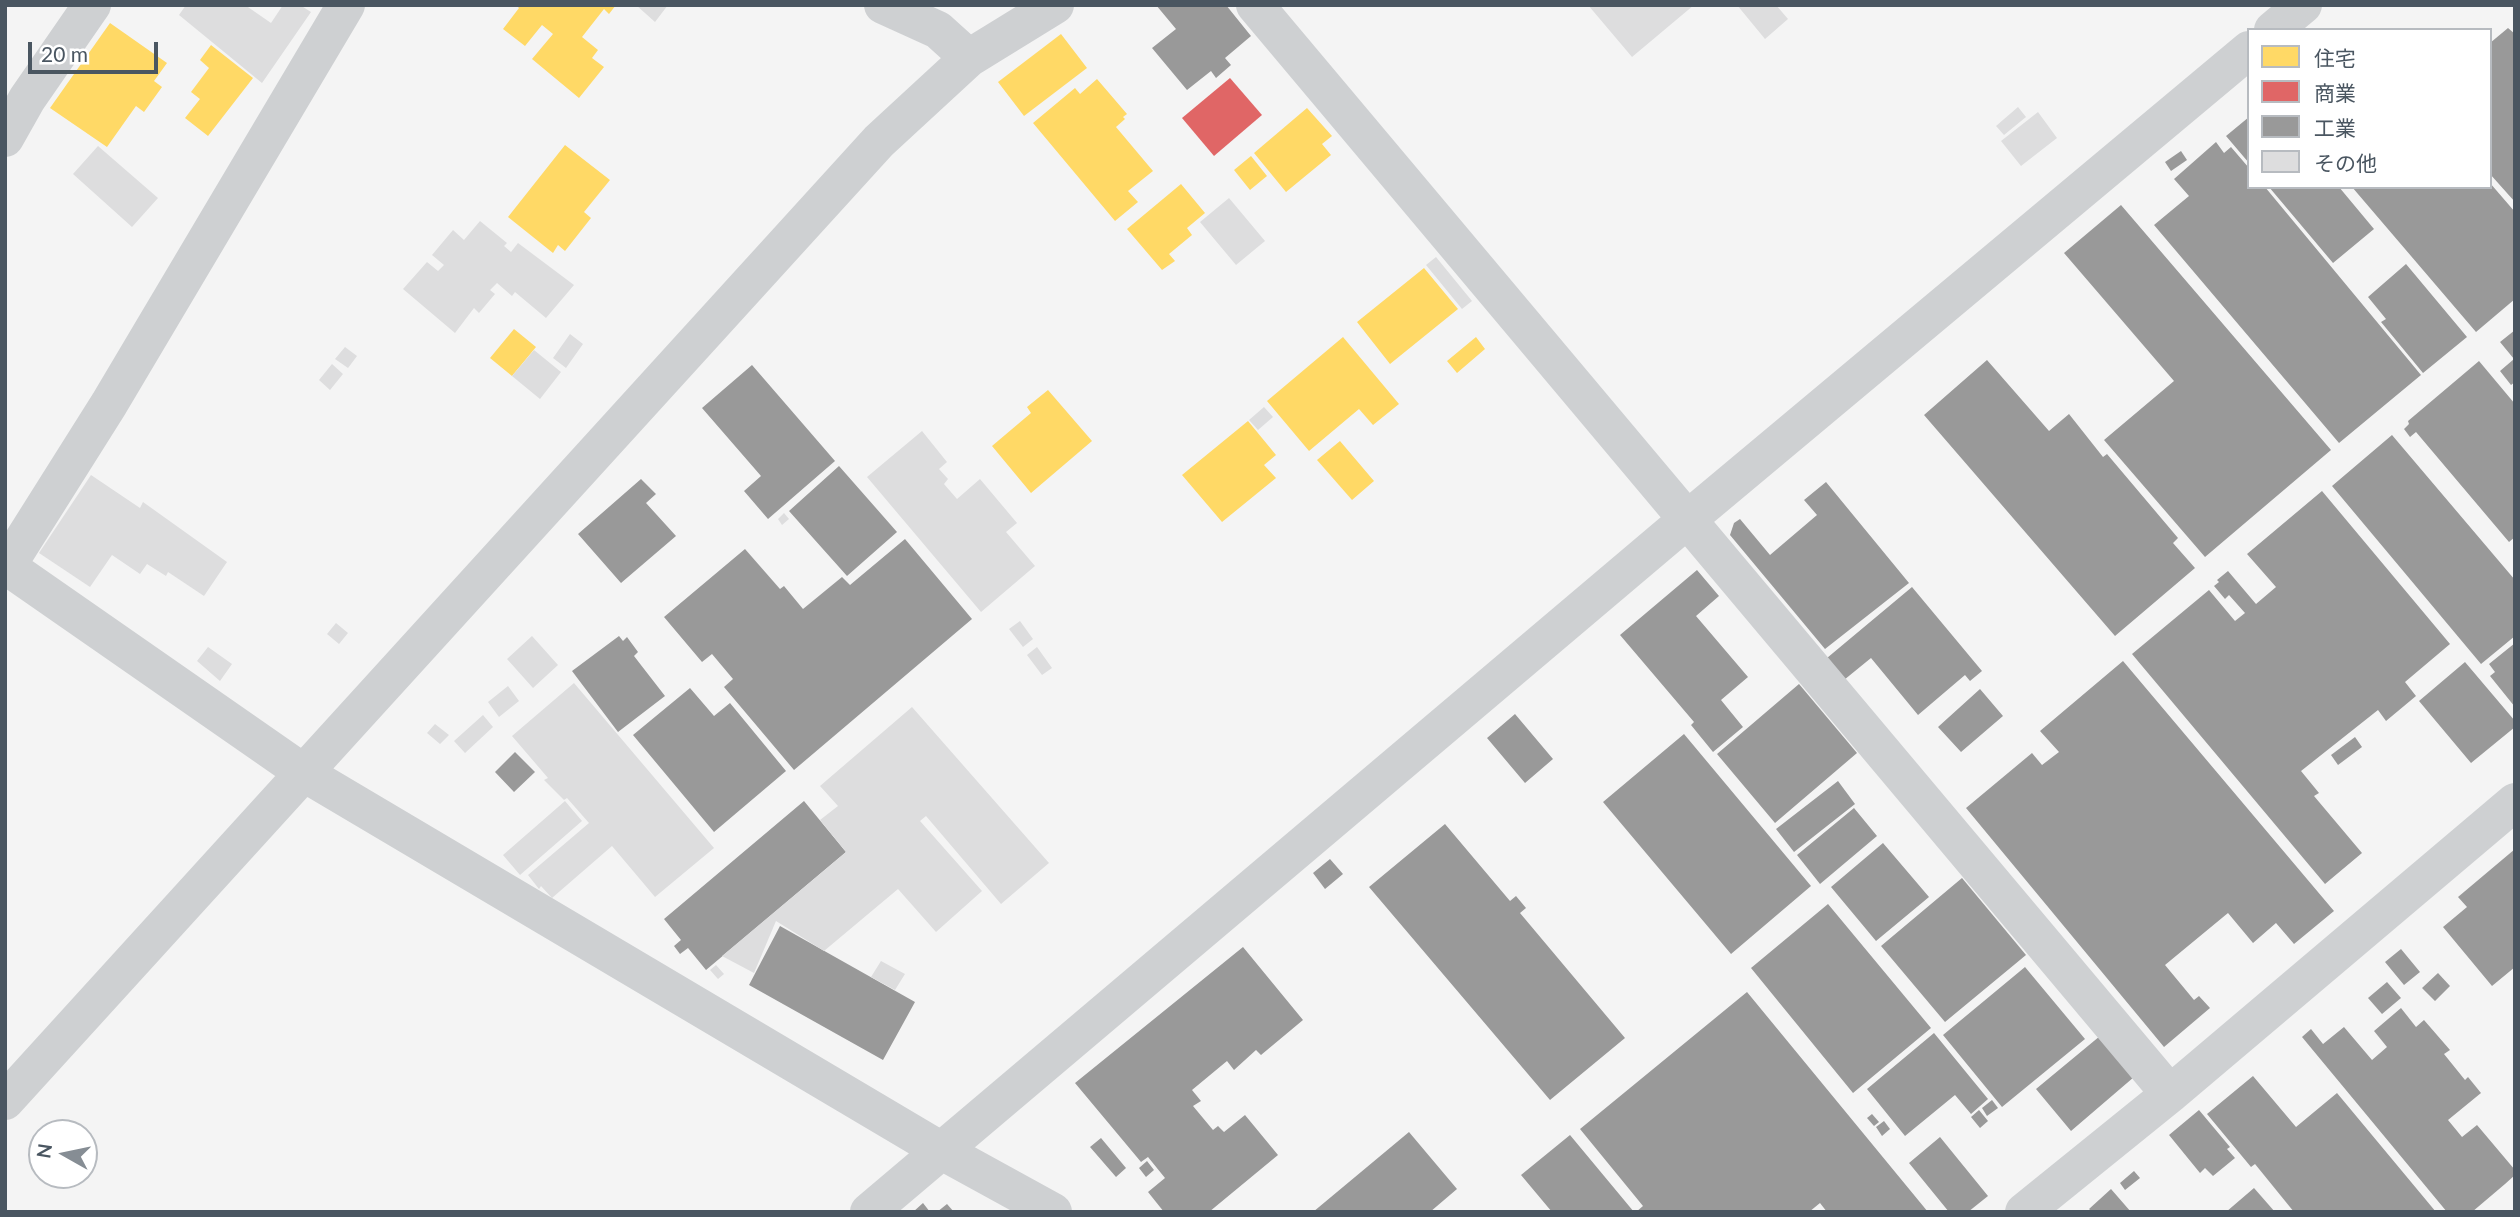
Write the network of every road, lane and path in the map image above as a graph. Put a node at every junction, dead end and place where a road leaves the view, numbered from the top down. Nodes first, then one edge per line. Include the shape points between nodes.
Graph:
1 (92, 5) edge
2 (346, 5) edge
3 (883, 5) edge
4 (1055, 5) edge
5 (1255, 5) edge
6 (2303, 5) edge
7 (2275, 28) edge
8 (2247, 52) edge
9 (969, 58) junction
10 (5, 138) edge
11 (1688, 519) junction
12 (6, 567) edge
13 (304, 773) junction
14 (2515, 802) edge
15 (2170, 1094) junction
16 (5, 1101) edge
17 (942, 1151) junction
18 (869, 1212) edge
19 (1053, 1212) edge
20 (2024, 1212) edge

1 - 10 street
2 - 12 street via 109,404
3 - 9 street via 938,30
4 - 9 street
5 - 11 street
6 - 7 street
8 - 11 street
9 - 13 street via 879,141
11 - 15 street
11 - 17 street
12 - 13 street
13 - 16 street
13 - 17 street
14 - 15 street
15 - 20 street
17 - 18 street
17 - 19 street

